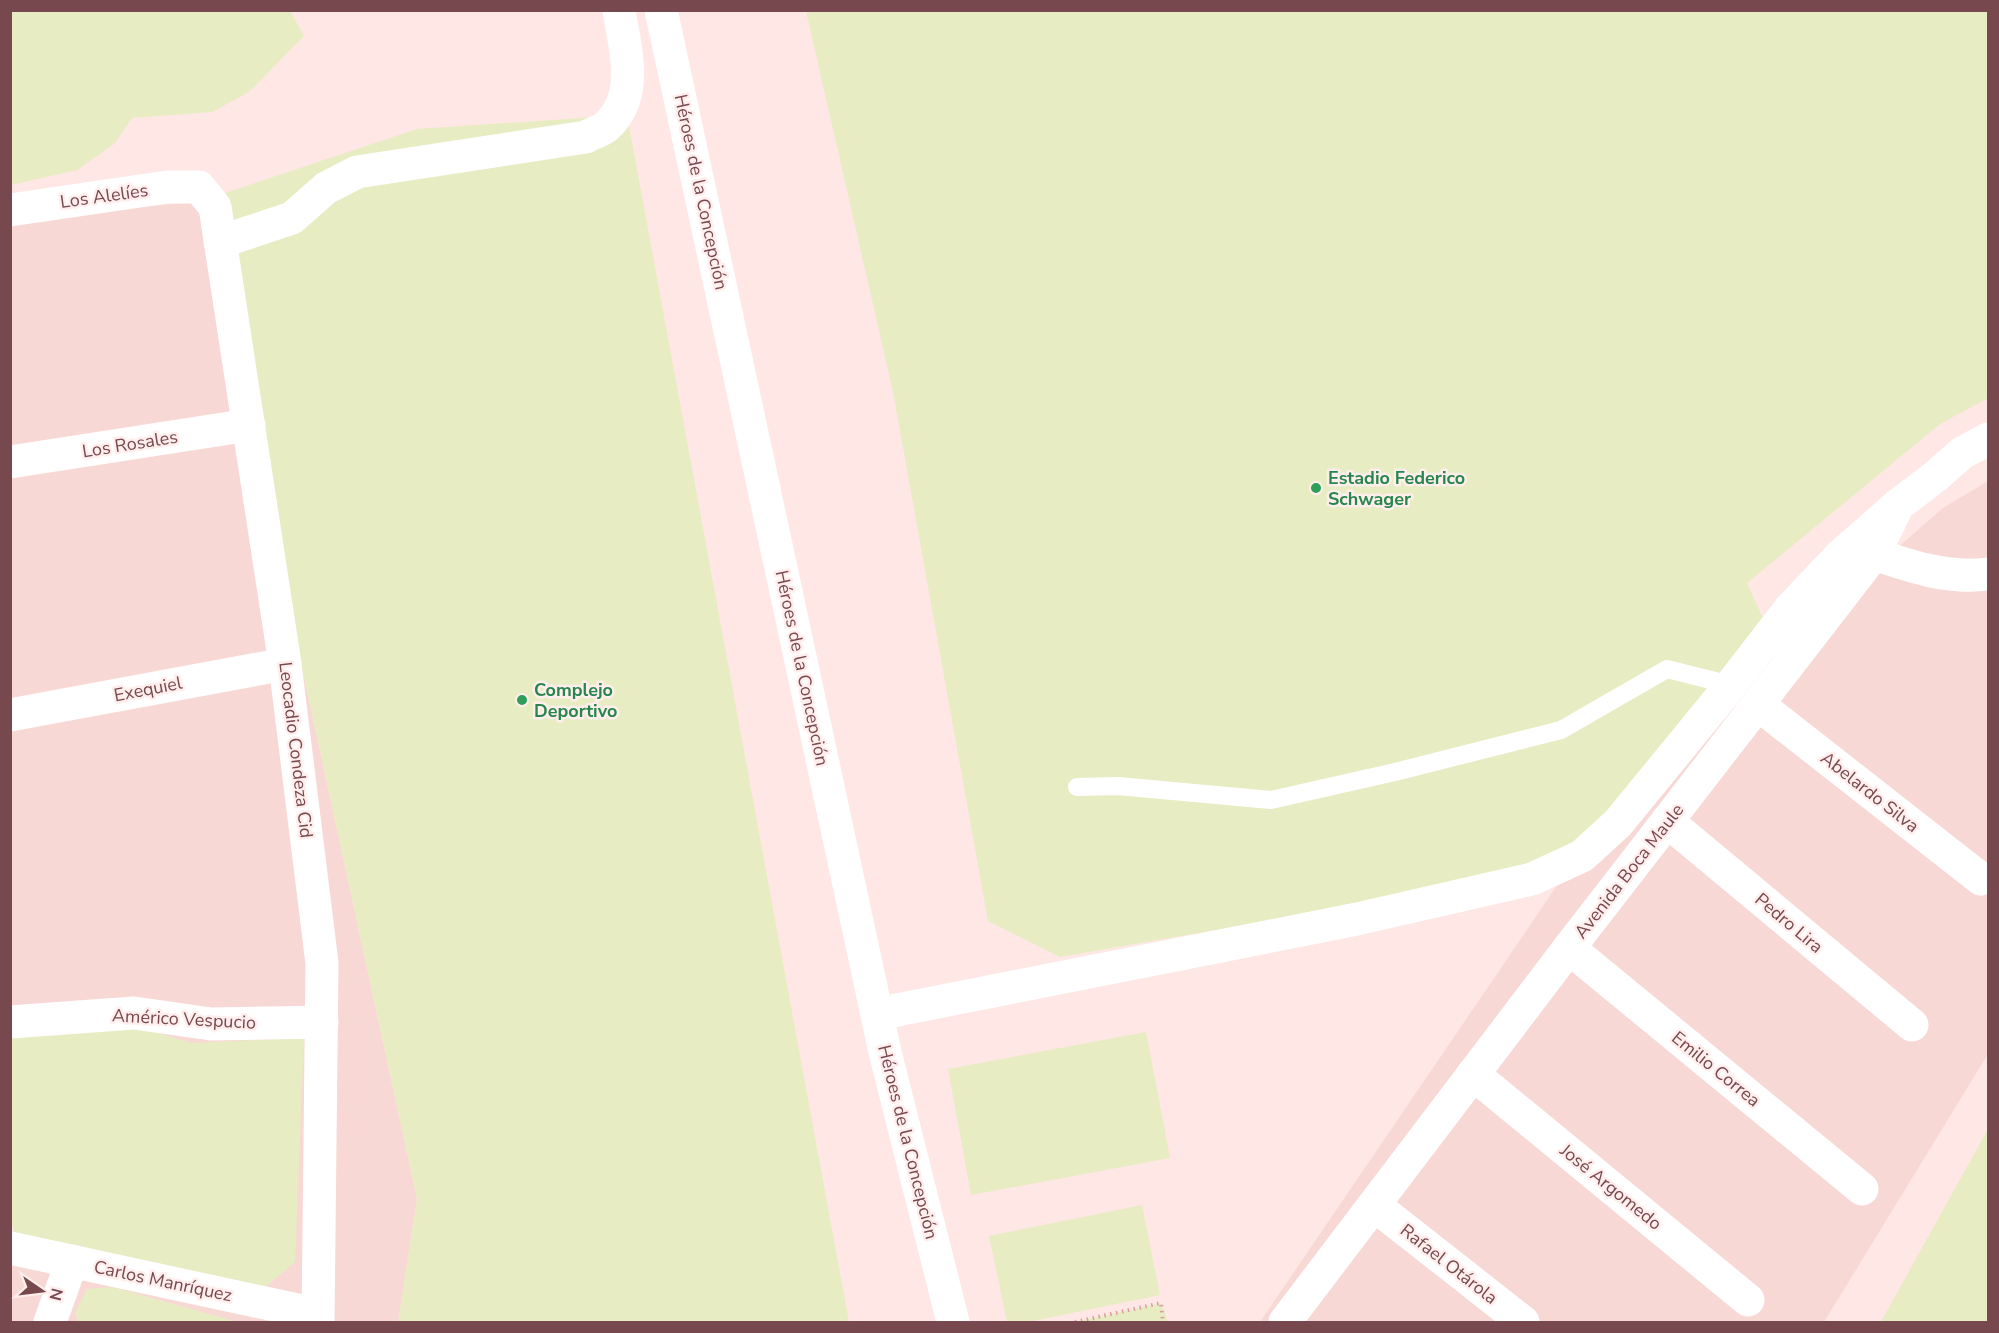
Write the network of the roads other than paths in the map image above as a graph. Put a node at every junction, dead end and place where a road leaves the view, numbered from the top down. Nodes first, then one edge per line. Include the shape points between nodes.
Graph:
1 (618, 10) edge
2 (661, 10) edge
3 (199, 187) joint
4 (10, 210) edge
5 (220, 242) junction
6 (249, 425) junction
7 (1989, 439) edge
8 (10, 462) edge
9 (1898, 505) junction
10 (1874, 554) junction
11 (1989, 574) edge
12 (285, 663) junction
13 (1731, 684) junction
14 (1759, 705) junction
15 (10, 715) edge
16 (1077, 787) dead end
17 (1667, 820) junction
18 (1981, 879) dead end
19 (1569, 948) junction
20 (877, 1014) junction
21 (10, 1022) edge
22 (322, 1022) junction
23 (1912, 1024) dead end
24 (1473, 1074) junction
25 (1862, 1189) dead end
26 (1374, 1205) junction
27 (10, 1248) edge
28 (72, 1261) junction
29 (1748, 1300) dead end
30 (317, 1318) edge
31 (50, 1323) edge
32 (953, 1323) edge
33 (1285, 1323) edge
34 (1523, 1323) edge

1 - 5 street via 628,90 621,108 606,126 586,137 357,172 326,188 292,218
2 - 20 street, Héroes de la Concepción
3 - 4 street, Los Alelíes via 167,187
3 - 5 street, Leocadio Condeza Cid via 215,207
5 - 6 street, Leocadio Condeza Cid
6 - 8 street, Los Rosales
6 - 12 street, Leocadio Condeza Cid
7 - 9 street, Avenida Boca Maule via 1962,453
9 - 10 street, Avenida Boca Maule
9 - 13 street via 1803,595
10 - 11 street via 1935,573
10 - 14 street, Avenida Boca Maule
12 - 15 street, Exequiel
12 - 22 street, Leocadio Condeza Cid via 322,963
13 - 16 lane via 1667,669 1561,730 1271,800 1118,786
13 - 20 street via 1618,823 1582,856 1532,879 1357,919
14 - 17 street, Avenida Boca Maule
14 - 18 street, Abelardo Silva
17 - 19 street, Avenida Boca Maule
17 - 23 street, Pedro Lira
19 - 24 street, Avenida Boca Maule
19 - 25 street, Emilio Correa
20 - 32 street, Héroes de la Concepción
21 - 22 street, Américo Vespucio via 134,1013 211,1024
22 - 30 street, Leocadio Condeza Cid
24 - 26 street, Avenida Boca Maule
24 - 29 street, José Argomedo
26 - 33 street, Avenida Boca Maule
26 - 34 street, Rafael Otárola
27 - 28 street, Carlos Manríquez
28 - 30 street, Carlos Manríquez
28 - 31 street

